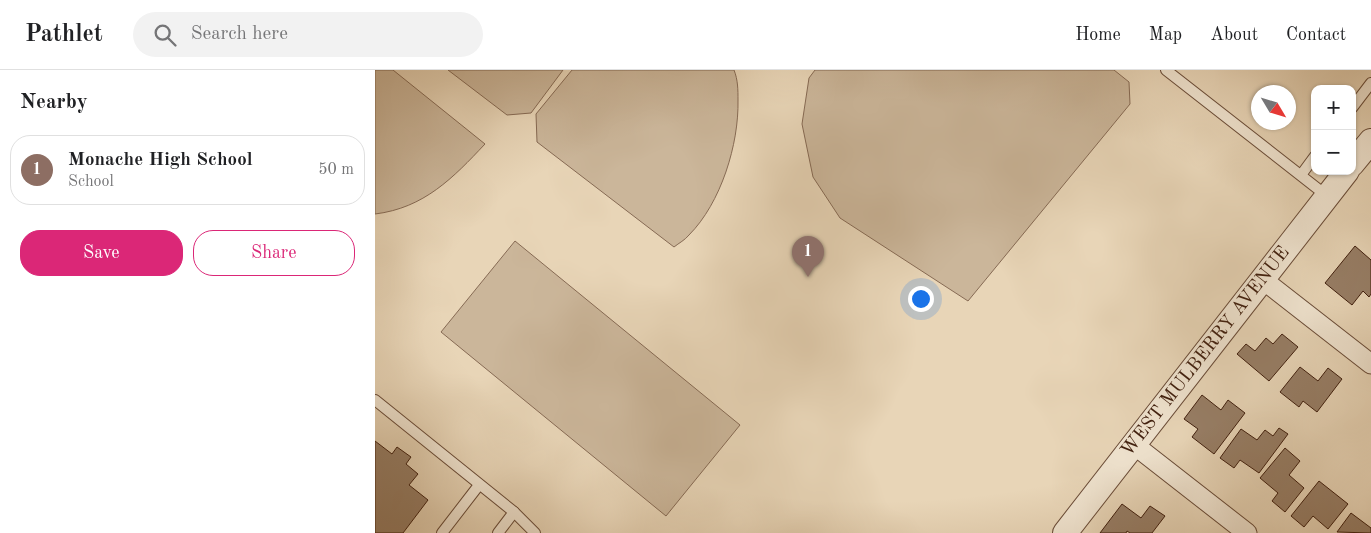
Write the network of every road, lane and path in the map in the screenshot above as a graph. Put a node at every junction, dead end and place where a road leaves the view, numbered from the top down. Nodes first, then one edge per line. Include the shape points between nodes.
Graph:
1 (1166, 70) edge
2 (1371, 84) edge
3 (1356, 103) edge
4 (1371, 141) edge
5 (1356, 159) edge
6 (1311, 161) edge
7 (1301, 175) junction
8 (1344, 175) edge
9 (1327, 196) junction
10 (1262, 279) junction
11 (1371, 364) edge
12 (375, 400) edge
13 (1133, 444) junction
14 (479, 485) junction
15 (514, 512) junction
16 (442, 533) edge
17 (498, 533) edge
18 (535, 533) edge
19 (1065, 533) edge
20 (1247, 533) edge

1 - 7 lane
2 - 3 lane
4 - 5 street
6 - 7 lane
7 - 9 lane
8 - 9 street, WEST MULBERRY AVENUE
9 - 10 street, WEST MULBERRY AVENUE
10 - 11 street
10 - 13 street, WEST MULBERRY AVENUE
12 - 14 lane
13 - 19 street, WEST MULBERRY AVENUE
13 - 20 street
14 - 15 lane
14 - 16 lane
15 - 17 lane
15 - 18 lane

